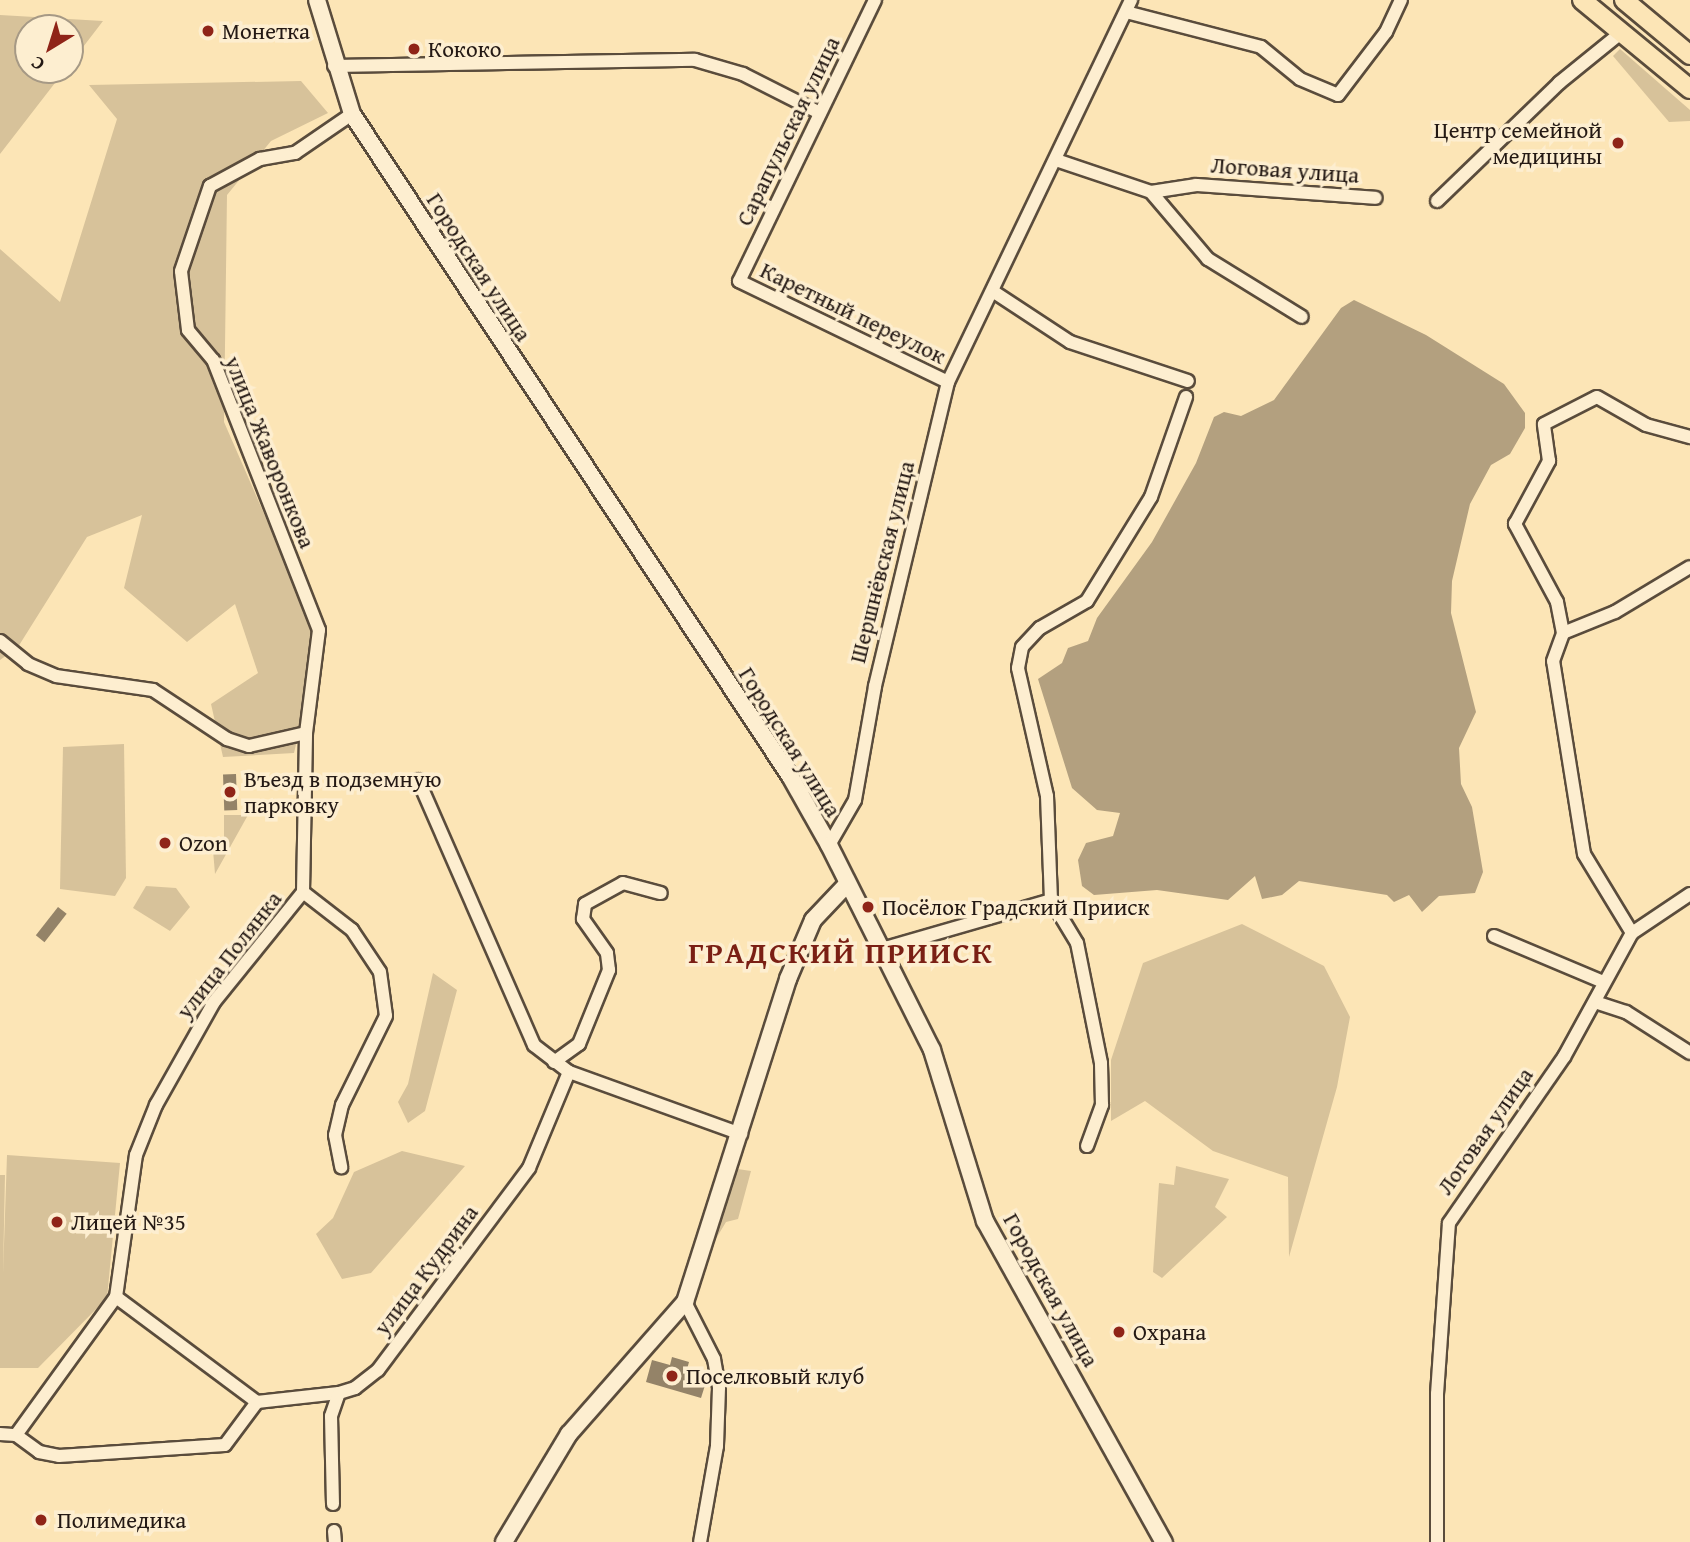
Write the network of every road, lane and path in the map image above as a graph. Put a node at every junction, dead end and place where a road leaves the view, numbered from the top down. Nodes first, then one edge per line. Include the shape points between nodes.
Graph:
1 (317, 0) edge
2 (875, 0) edge
3 (1401, 0) edge
4 (1582, 0) edge
5 (1624, 0) edge
6 (1128, 6) edge
7 (1622, 32) junction
8 (1690, 55) edge
9 (334, 66) junction
10 (1690, 89) edge
11 (820, 113) junction
12 (352, 114) junction
13 (1056, 160) junction
14 (1151, 192) junction
15 (1376, 198) dead end
16 (1437, 201) dead end
17 (739, 281) joint
18 (994, 292) junction
19 (1302, 317) dead end
20 (1188, 381) dead end
21 (948, 382) junction
22 (1186, 397) dead end
23 (1690, 437) edge
24 (1690, 567) edge
25 (1563, 633) junction
26 (0, 641) edge
27 (306, 733) junction
28 (418, 780) dead end
29 (828, 845) junction
30 (847, 884) junction
31 (303, 892) junction
32 (661, 893) dead end
33 (1690, 894) edge
34 (1051, 900) junction
35 (1632, 933) junction
36 (1494, 936) dead end
37 (878, 950) junction
38 (1601, 981) junction
39 (1595, 1002) junction
40 (1690, 1053) edge
41 (554, 1062) junction
42 (569, 1072) junction
43 (741, 1135) junction
44 (1087, 1146) dead end
45 (341, 1167) dead end
46 (116, 1297) junction
47 (685, 1302) junction
48 (339, 1393) junction
49 (316, 1395) junction
50 (257, 1402) junction
51 (331, 1416) junction
52 (0, 1434) edge
53 (16, 1435) junction
54 (333, 1503) dead end
55 (504, 1542) edge
56 (700, 1542) edge
57 (1164, 1542) edge
58 (1437, 1542) edge

1 - 9 street, Городская улица
2 - 11 street, Сарапульская улица
3 - 6 street via 1386,32 1338,95 1300,79 1261,47
4 - 7 main road
5 - 8 main road
6 - 13 street, Шершнёвская улица
7 - 10 main road
7 - 16 street via 1559,83
9 - 11 street via 695,60 743,74
9 - 12 street, Городская улица
11 - 17 street, Сарапульская улица
12 - 27 street, улица Жаворонкова via 295,153 260,159 211,186 181,271 188,330 213,360 319,630
12 - 29 street, Городская улица via 790,776
13 - 14 street
13 - 18 street, Шершнёвская улица
14 - 15 street, Логовая улица via 1196,185
14 - 19 street via 1208,259
17 - 21 street, Каретный переулок
18 - 20 street via 1070,342
18 - 21 street, Шершнёвская улица
21 - 29 street, Шершнёвская улица via 875,686 855,800
22 - 34 street via 1151,497 1087,601 1040,628 1022,647 1018,668 1046,796
23 - 25 street via 1646,425 1597,397 1544,424 1549,461 1515,524 1557,602
24 - 25 street via 1615,612
25 - 35 street via 1553,661 1584,854
26 - 27 street via 29,664 56,676 153,690 227,739 249,746
27 - 31 street, улица Полянка
28 - 41 street via 534,1045
29 - 30 street, Городская улица
30 - 37 street, Городская улица
30 - 43 street via 807,930
31 - 45 street via 359,940 380,972 386,1016 342,1105 335,1135
31 - 46 street, улица Полянка via 214,1002 161,1094 136,1154
32 - 41 street via 629,883 585,904 583,919 607,953 609,970 579,1044
33 - 35 street, Логовая улица
34 - 37 street
34 - 44 street via 1077,943 1101,1063 1102,1105
35 - 38 street, Логовая улица
36 - 38 street
37 - 57 street, Городская улица via 932,1050 985,1221
38 - 39 street, Логовая улица
39 - 40 street via 1626,1012
39 - 58 street, Логовая улица via 1564,1057 1449,1223 1437,1394
41 - 42 street
42 - 43 street
42 - 48 street, улица Кудрина via 529,1168 378,1370 355,1388
43 - 47 street
46 - 50 street
46 - 53 street, улица Полянка
47 - 55 street via 658,1339 569,1434
47 - 56 street via 714,1359 719,1388 717,1446
48 - 49 street
48 - 51 street
49 - 50 street
49 - 51 street
50 - 53 street via 225,1445 59,1457 39,1452
51 - 54 street
52 - 53 street

